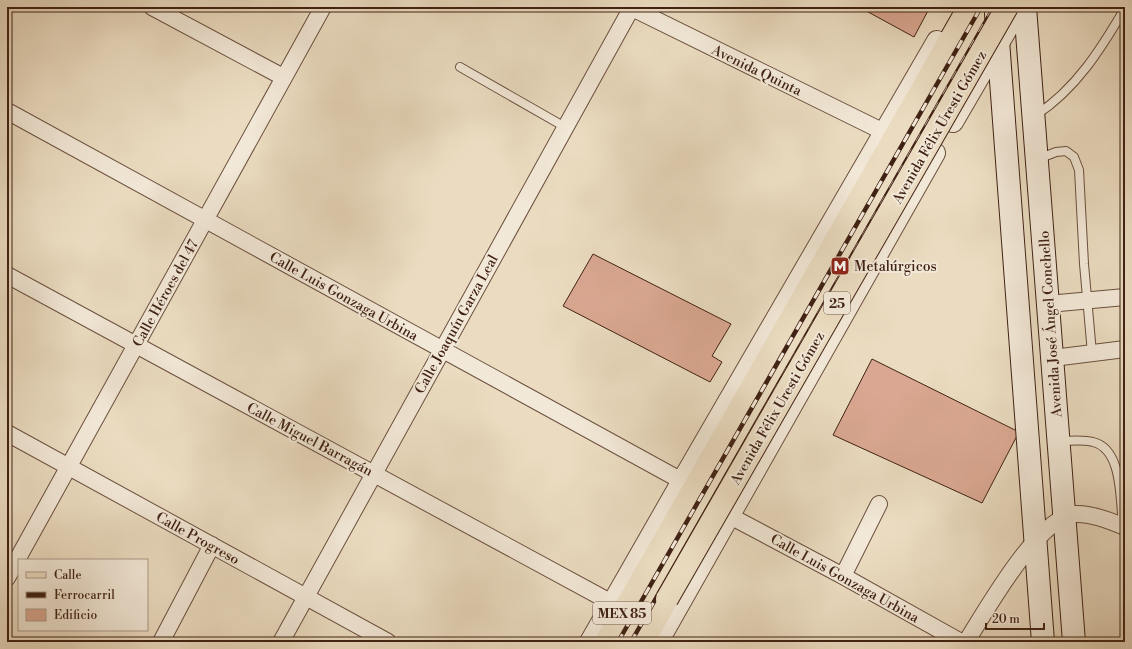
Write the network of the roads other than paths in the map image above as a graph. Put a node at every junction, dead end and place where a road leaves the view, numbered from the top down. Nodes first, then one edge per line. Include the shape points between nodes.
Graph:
1 (152, 7) edge
2 (323, 7) edge
3 (631, 7) edge
4 (957, 7) edge
5 (969, 7) edge
6 (996, 7) edge
7 (1008, 7) edge
8 (1020, 7) edge
9 (1025, 7) edge
10 (1125, 8) edge
11 (999, 45) junction
12 (460, 68) dead end
13 (284, 77) junction
14 (7, 111) edge
15 (1034, 117) junction
16 (565, 127) junction
17 (884, 132) junction
18 (1037, 160) junction
19 (206, 220) junction
20 (7, 275) edge
21 (1125, 297) edge
22 (1086, 300) junction
23 (1048, 304) junction
24 (136, 345) junction
25 (442, 349) junction
26 (1125, 349) edge
27 (1092, 353) junction
28 (1053, 358) junction
29 (7, 433) edge
30 (1059, 441) junction
31 (69, 467) junction
32 (374, 474) junction
33 (682, 481) junction
34 (879, 504) dead end
35 (730, 516) junction
36 (1065, 517) junction
37 (1124, 526) edge
38 (1035, 541) junction
39 (212, 545) junction
40 (844, 576) junction
41 (7, 578) edge
42 (638, 584) joint
43 (306, 597) junction
44 (667, 599) joint
45 (612, 603) junction
46 (161, 642) edge
47 (281, 642) edge
48 (388, 642) edge
49 (590, 642) edge
50 (606, 642) edge
51 (643, 642) edge
52 (658, 642) edge
53 (961, 642) edge
54 (966, 642) edge
55 (1043, 642) edge
56 (1074, 642) edge

1 - 13 street
2 - 13 street, Calle Héroes del 47
3 - 16 street, Calle Joaquín Garza Leal
3 - 17 street, Avenida Quinta
4 - 17 street
5 - 42 main road, 25
6 - 11 main road
7 - 44 main road, Avenida Félix Uresti Gómez / 25, bridge
8 - 11 street, 25
9 - 15 main road, Avenida José Ángel Conchello
10 - 15 lane via 1068,91
11 - 35 street, 25
11 - 38 main road
12 - 16 lane
13 - 19 street, Calle Héroes del 47
14 - 19 street, Calle Luis Gonzaga Urbina
15 - 18 main road, Avenida José Ángel Conchello
16 - 25 street, Calle Joaquín Garza Leal
17 - 33 street
18 - 22 lane via 1062,151 1070,153 1077,164 1080,179
18 - 23 main road, Avenida José Ángel Conchello
19 - 24 street, Calle Héroes del 47
19 - 25 street, Calle Luis Gonzaga Urbina
20 - 24 street, Calle Miguel Barragán
21 - 22 street
22 - 23 street
22 - 27 lane
23 - 28 main road, Avenida José Ángel Conchello
24 - 31 street, Calle Héroes del 47
24 - 32 street, Calle Miguel Barragán
25 - 32 street, Calle Joaquín Garza Leal
25 - 33 street, Calle Luis Gonzaga Urbina
26 - 27 street
27 - 28 street
28 - 30 main road, Avenida José Ángel Conchello
29 - 31 street, Calle Progreso
30 - 36 main road, Avenida José Ángel Conchello
30 - 37 lane via 1093,442 1102,445 1108,451 1114,459 1117,473
31 - 39 street, Calle Progreso
31 - 41 street, Calle Héroes del 47
32 - 43 street, Calle Joaquín Garza Leal
32 - 45 street, Calle Miguel Barragán
33 - 45 street
34 - 40 street
35 - 40 street, Calle Luis Gonzaga Urbina
35 - 52 street, 25
36 - 37 street via 1075,514 1089,516
36 - 38 street via 1055,522
36 - 56 main road, Avenida José Ángel Conchello
38 - 54 street via 1016,565
38 - 55 main road
39 - 43 street, Calle Progreso
39 - 46 street
40 - 53 street, Calle Luis Gonzaga Urbina
42 - 50 main road, MEX 85
43 - 47 street, Calle Joaquín Garza Leal
43 - 48 street, Calle Progreso
44 - 51 main road, Avenida Félix Uresti Gómez / MEX 85
45 - 49 street

